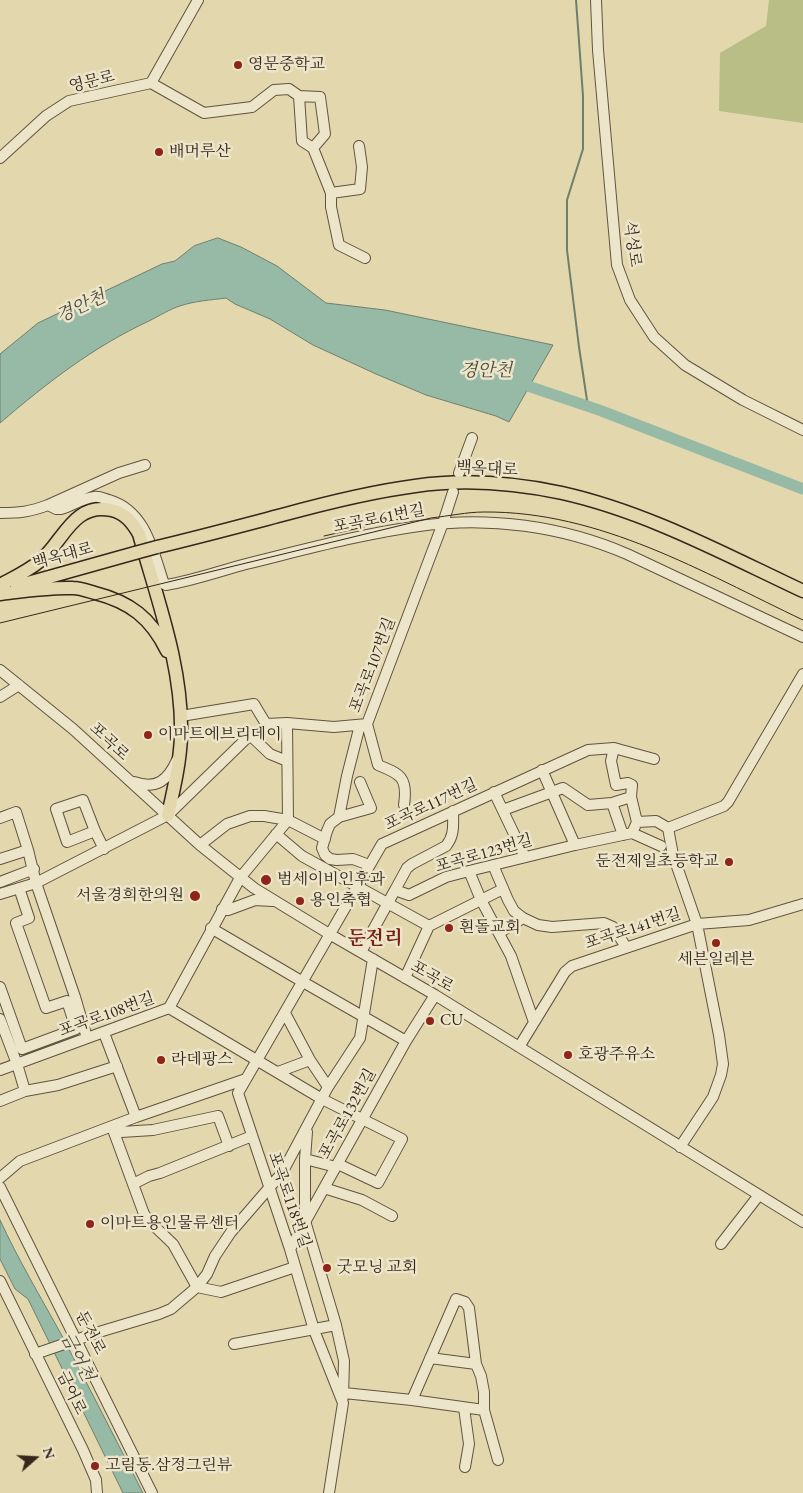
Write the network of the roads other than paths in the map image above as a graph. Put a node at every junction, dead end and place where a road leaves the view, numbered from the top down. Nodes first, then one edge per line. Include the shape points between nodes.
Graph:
1 (198, 0) edge
2 (596, 0) edge
3 (150, 83) junction
4 (299, 96) junction
5 (359, 146) dead end
6 (313, 148) junction
7 (0, 158) edge
8 (331, 193) junction
9 (365, 258) dead end
10 (803, 430) edge
11 (472, 438) dead end
12 (145, 465) dead end
13 (459, 473) dead end
14 (453, 492) dead end
15 (48, 505) junction
16 (0, 513) edge
17 (443, 523) junction
18 (0, 585) edge
19 (803, 591) edge
20 (0, 592) edge
21 (803, 637) edge
22 (0, 670) edge
23 (175, 670) junction
24 (803, 674) edge
25 (19, 685) junction
26 (0, 697) edge
27 (181, 716) junction
28 (287, 723) junction
29 (363, 725) junction
30 (614, 748) junction
31 (180, 752) junction
32 (654, 759) dead end
33 (287, 761) junction
34 (542, 770) junction
35 (128, 780) junction
36 (360, 782) dead end
37 (552, 791) junction
38 (494, 792) junction
39 (631, 797) junction
40 (612, 803) junction
41 (404, 805) dead end
42 (503, 810) junction
43 (453, 811) junction
44 (168, 815) junction
45 (339, 817) junction
46 (0, 818) edge
47 (288, 820) junction
48 (637, 822) junction
49 (668, 828) junction
50 (95, 831) junction
51 (276, 834) junction
52 (627, 834) junction
53 (325, 839) junction
54 (200, 845) junction
55 (575, 845) junction
56 (661, 846) dead end
57 (104, 849) junction
58 (28, 850) junction
59 (525, 857) junction
60 (0, 859) edge
61 (369, 865) junction
62 (493, 865) junction
63 (34, 869) junction
64 (469, 871) junction
65 (240, 878) junction
66 (0, 882) edge
67 (36, 883) junction
68 (357, 886) junction
69 (19, 888) junction
70 (503, 889) junction
71 (395, 890) junction
72 (0, 894) edge
73 (481, 900) junction
74 (273, 901) junction
75 (387, 903) junction
76 (803, 904) edge
77 (222, 909) junction
78 (523, 918) junction
79 (697, 924) junction
80 (429, 926) junction
81 (211, 928) junction
82 (500, 933) junction
83 (330, 935) junction
84 (626, 947) junction
85 (361, 952) junction
86 (373, 959) junction
87 (405, 978) junction
88 (303, 982) junction
89 (0, 987) edge
90 (435, 995) junction
91 (169, 1008) junction
92 (285, 1013) junction
93 (363, 1015) junction
94 (0, 1019) edge
95 (534, 1022) junction
96 (104, 1033) junction
97 (87, 1038) junction
98 (406, 1041) junction
99 (519, 1047) junction
100 (258, 1060) junction
101 (310, 1060) junction
102 (17, 1064) junction
103 (117, 1066) junction
104 (0, 1070) edge
105 (278, 1072) junction
106 (246, 1079) junction
107 (328, 1087) junction
108 (25, 1091) junction
109 (322, 1099) junction
110 (0, 1100) edge
111 (136, 1117) junction
112 (362, 1119) junction
113 (308, 1126) junction
114 (112, 1127) junction
115 (252, 1136) junction
116 (230, 1146) junction
117 (680, 1147) junction
118 (305, 1159) junction
119 (337, 1165) junction
120 (0, 1178) edge
121 (133, 1184) junction
122 (0, 1187) edge
123 (324, 1188) junction
124 (268, 1189) junction
125 (759, 1196) junction
126 (392, 1216) dead end
127 (305, 1222) junction
128 (803, 1222) edge
129 (721, 1244) dead end
130 (290, 1249) junction
131 (295, 1267) junction
132 (0, 1281) edge
133 (197, 1287) junction
134 (336, 1325) junction
135 (314, 1330) junction
136 (74, 1341) junction
137 (234, 1344) dead end
138 (38, 1353) junction
139 (430, 1358) junction
140 (476, 1364) junction
141 (343, 1398) junction
142 (412, 1400) junction
143 (464, 1408) junction
144 (484, 1410) junction
145 (498, 1460) dead end
146 (465, 1468) dead end
147 (96, 1480) junction
148 (97, 1493) edge
149 (106, 1493) edge
150 (152, 1493) edge
151 (329, 1493) edge

1 - 3 street
2 - 10 street, 석성로 via 617,265 630,300 654,337 685,365 743,400
3 - 4 street via 204,113 252,107 274,90 288,89
3 - 7 street, 영문로 via 69,101 46,116
4 - 6 street via 302,141
4 - 6 street via 320,97 325,134
5 - 8 street via 362,167 360,189
6 - 8 street
8 - 9 street via 340,245
11 - 13 street
12 - 15 street via 119,473
14 - 17 street, 포곡로107번길
15 - 16 street, 포곡로61번길 via 32,512
15 - 17 street, 포곡로61번길 via 61,509 95,497 124,506 144,527 166,585 358,537
17 - 21 street, 포곡로61번길 via 491,523 557,530 599,542
17 - 29 street, 포곡로107번길
18 - 23 main road via 40,562 83,513 104,509 117,512 134,524 139,534
19 - 20 main road, 백옥대로, bridge via 652,521 561,493 503,485 446,484 417,485 347,498
20 - 23 main road via 74,588 115,598 128,605 153,628
22 - 25 street, 포곡로
23 - 27 main road
24 - 49 street via 728,802
25 - 26 street
25 - 35 street, 포곡로 via 73,728
27 - 28 street, 포곡로107번길 via 254,704 266,724
27 - 31 main road
28 - 29 street, 포곡로107번길 via 322,727
28 - 33 street
29 - 41 street via 378,765 401,776 406,792
29 - 45 street via 347,776
30 - 32 street, 포곡로117번길
30 - 34 street, 포곡로117번길 via 588,750
30 - 39 street via 611,761 614,780 616,785 632,785
31 - 35 street via 169,775 156,784 146,786
31 - 44 main road
33 - 44 street via 270,754 250,735
33 - 47 street
34 - 37 street
34 - 38 street, 포곡로117번길
35 - 44 street, 포곡로
36 - 45 street via 372,808
37 - 40 street via 563,788 588,805
37 - 42 street
37 - 55 street
38 - 42 street
38 - 43 street, 포곡로117번길
39 - 40 street
39 - 48 street
40 - 52 street
42 - 59 street
43 - 61 street, 포곡로117번길 via 382,844
43 - 71 street via 454,830 450,841 407,868
44 - 54 street, 포곡로
44 - 57 street
45 - 53 street via 330,824
46 - 58 street via 16,812
47 - 51 street
47 - 53 street
47 - 54 street via 250,816 227,824
48 - 49 street via 656,821
48 - 52 street
49 - 79 street, 포곡로141번길 via 673,855
50 - 50 street via 84,800 56,809 67,842
50 - 57 street
51 - 65 street
51 - 68 street via 302,856
52 - 55 street, 포곡로123번길
52 - 56 street
53 - 61 street via 322,848 330,859 353,859
54 - 65 street, 포곡로
55 - 59 street, 포곡로123번길
57 - 67 street
58 - 60 street
58 - 63 street
59 - 62 street, 포곡로123번길
61 - 68 street, 포곡로117번길
62 - 64 street, 포곡로123번길
62 - 70 street
63 - 66 street
63 - 67 street
64 - 71 street, 포곡로123번길 via 446,877 409,895
64 - 73 street
65 - 74 street, 포곡로
65 - 77 street, 포곡로108번길
67 - 69 street
67 - 97 street
68 - 75 street
68 - 83 street, 포곡로117번길
69 - 72 street
69 - 89 street via 29,918 16,923 46,1008 67,1001 76,1029 22,1049
70 - 73 street
70 - 78 street via 514,911
71 - 75 street
73 - 80 street
73 - 82 street
74 - 77 street via 255,900 228,910
74 - 83 street, 포곡로
75 - 80 street
75 - 85 street
76 - 79 street via 749,920
77 - 81 street, 포곡로108번길
78 - 82 street
78 - 84 street via 552,927 604,923 614,927
79 - 84 street, 포곡로141번길
79 - 117 street via 722,1064 718,1085
80 - 87 street
81 - 88 street
81 - 91 street, 포곡로108번길
82 - 95 street
83 - 85 street, 포곡로
83 - 88 street, 포곡로118번길
84 - 95 street, 포곡로141번길 via 572,966
85 - 86 street, 포곡로
86 - 87 street, 포곡로
86 - 93 street
87 - 90 street, 포곡로
88 - 92 street, 포곡로118번길
88 - 93 street
90 - 98 street, 포곡로132번길
90 - 99 street, 포곡로
91 - 96 street, 포곡로108번길
91 - 100 street
92 - 100 street, 포곡로118번길
92 - 101 street
93 - 98 street
93 - 107 street via 360,1038
94 - 102 street
95 - 99 street, 포곡로141번길
96 - 97 street, 포곡로108번길
96 - 103 street
97 - 102 street, 포곡로108번길
98 - 112 street, 포곡로132번길
99 - 117 street, 포곡로
100 - 105 street
100 - 106 street, 포곡로118번길
101 - 105 street
101 - 107 street
102 - 104 street, 포곡로108번길
102 - 108 street
103 - 108 street via 58,1085
103 - 111 street
105 - 109 street
106 - 111 street
106 - 115 street, 포곡로118번길 via 238,1093
107 - 109 street
108 - 110 street
109 - 112 street
109 - 113 street
111 - 114 street
112 - 119 street, 포곡로132번길
112 - 119 street via 402,1139 386,1169 378,1183
113 - 118 street
113 - 124 street via 282,1172
114 - 116 street via 121,1132 153,1130 218,1116
114 - 120 street via 20,1161
114 - 121 street
115 - 116 street
115 - 124 street, 포곡로118번길
116 - 121 street
117 - 125 street, 포곡로
118 - 119 street
118 - 127 street
119 - 123 street, 포곡로132번길
121 - 133 street via 144,1214 172,1244
122 - 136 street, 둔전로
123 - 126 street via 362,1200
123 - 127 street, 포곡로132번길
124 - 130 street, 포곡로118번길
124 - 133 street via 230,1232
125 - 128 street, 포곡로
125 - 129 street
127 - 130 street, 포곡로132번길
127 - 134 street
130 - 131 street, 포곡로118번길
131 - 133 street via 221,1292
131 - 135 street, 포곡로118번길
132 - 138 street, 금어로
133 - 136 street via 159,1314
134 - 135 street
134 - 141 street via 344,1361
135 - 137 street
135 - 141 street, 포곡로118번길
136 - 138 street
136 - 150 street, 둔전로
138 - 147 street, 금어로
139 - 140 street
139 - 140 street via 456,1299 465,1302 469,1308
139 - 142 street
140 - 144 street via 484,1392
141 - 142 street
141 - 151 street
142 - 143 street
143 - 144 street
143 - 146 street via 469,1444
144 - 145 street
147 - 148 street, 금어로
147 - 149 street

